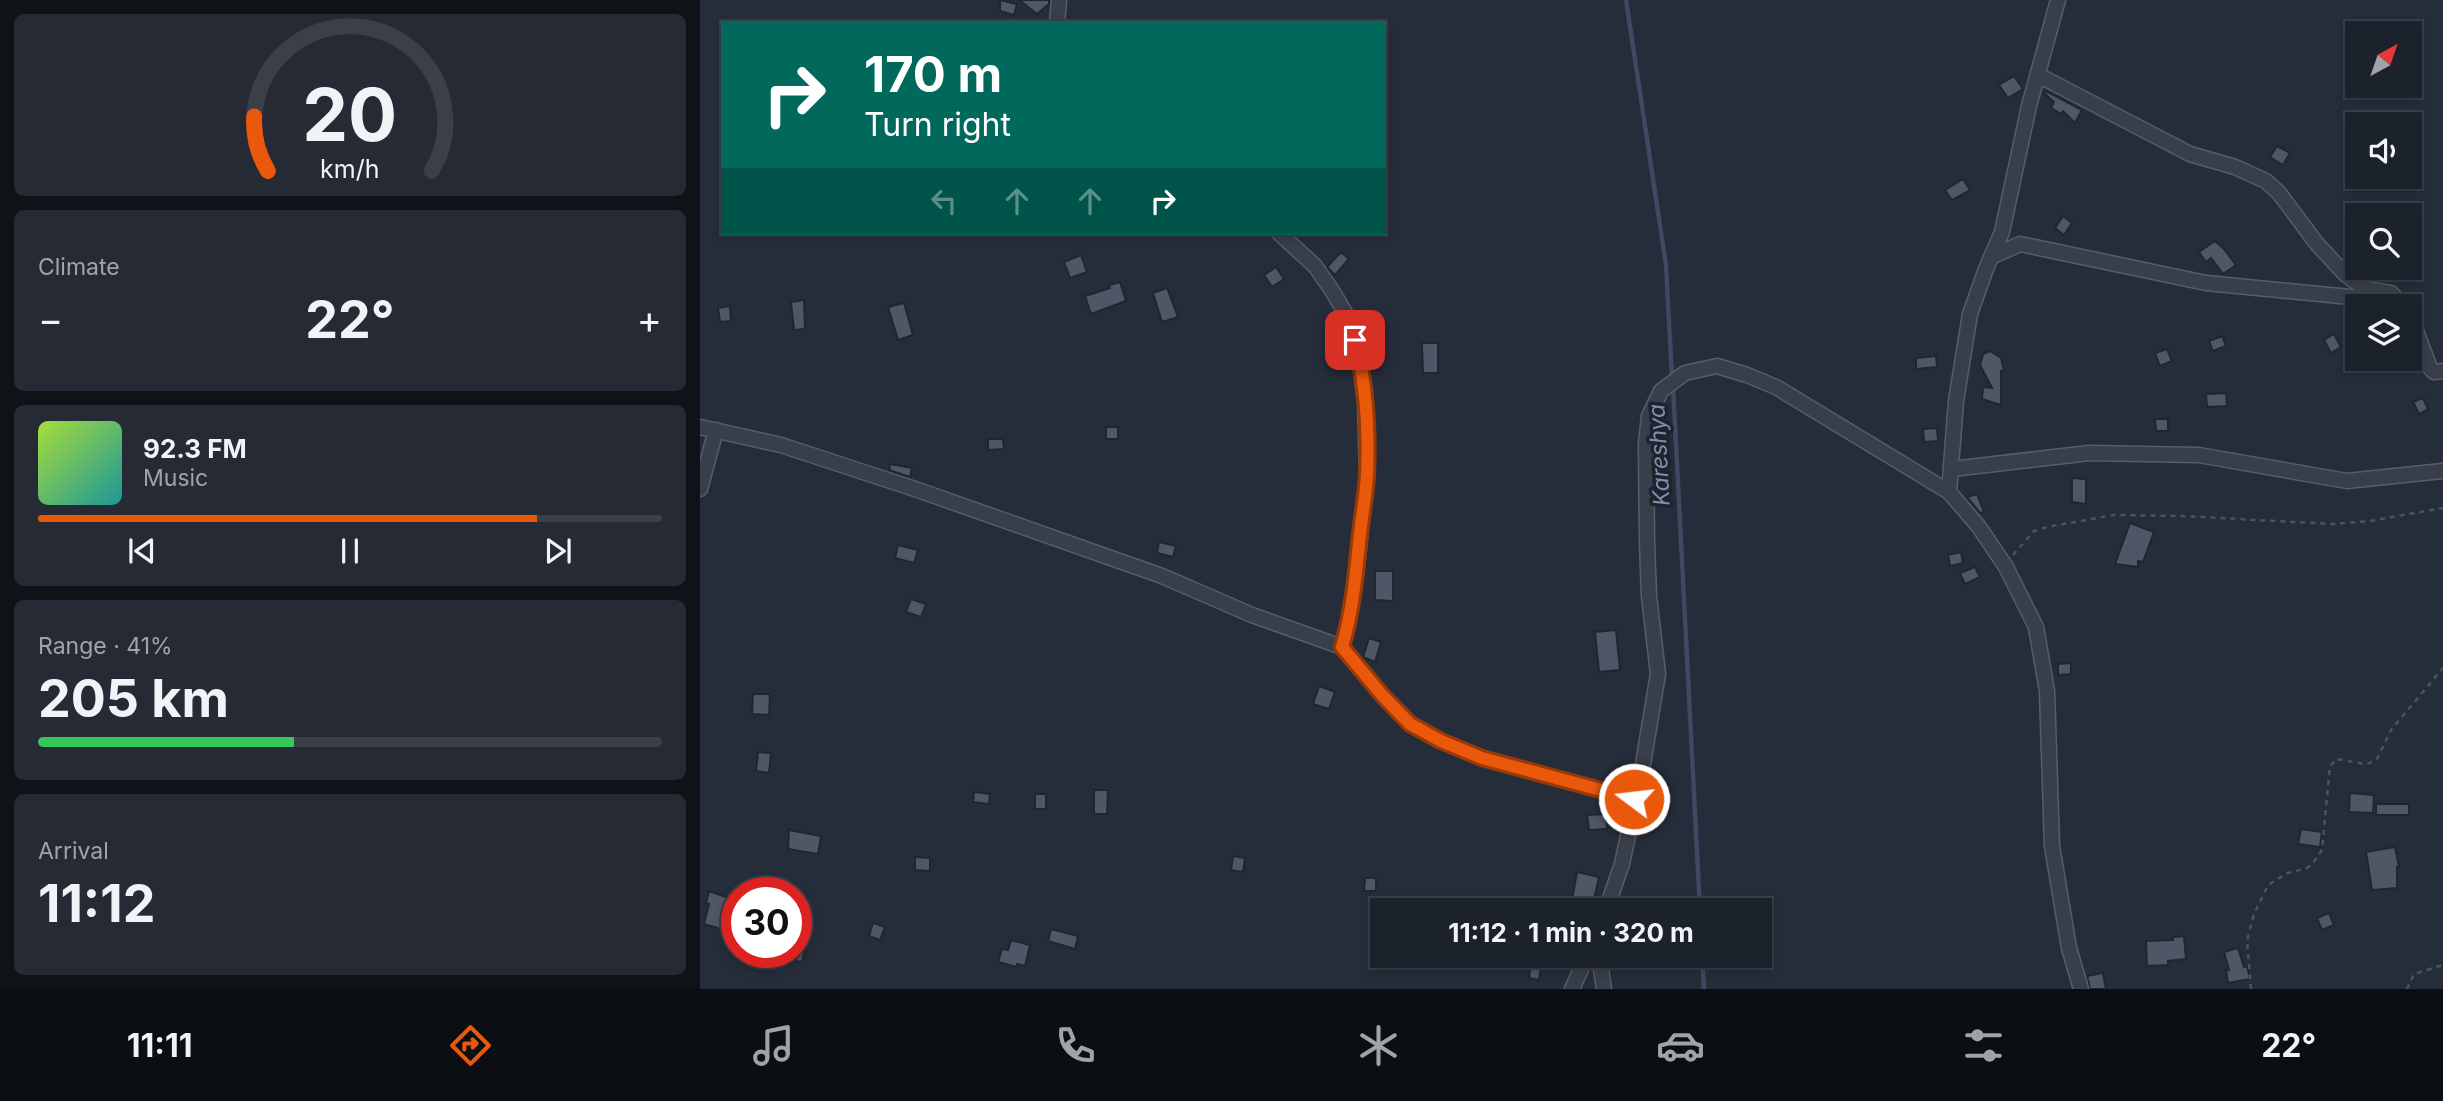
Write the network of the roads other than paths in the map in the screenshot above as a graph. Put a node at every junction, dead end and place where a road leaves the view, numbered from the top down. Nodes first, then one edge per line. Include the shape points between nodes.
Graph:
1 (1059, 0) edge
2 (2058, 0) edge
3 (1057, 21) edge
4 (2038, 75) junction
5 (1281, 235) edge
6 (1991, 257) junction
7 (2393, 294) edge
8 (2345, 298) edge
9 (2422, 347) edge
10 (2443, 371) edge
11 (700, 427) edge
12 (716, 430) junction
13 (1952, 469) junction
14 (2443, 471) edge
15 (700, 489) edge
16 (1949, 492) junction
17 (1342, 647) junction
18 (1634, 799) junction
19 (1610, 898) edge
20 (1582, 968) edge
21 (1601, 968) edge
22 (1572, 989) edge
23 (1604, 989) edge
24 (2081, 989) edge

1 - 3 street
2 - 4 street
4 - 6 street via 2002,232
4 - 7 street via 2190,154 2266,181 2345,274 2365,289
5 - 17 street via 1315,266 1331,289 1350,321 1360,360 1367,476 1353,596
6 - 8 street via 2020,244 2207,283
6 - 13 street via 1970,314 1956,401
9 - 10 street via 2430,368
11 - 12 street
12 - 15 street
12 - 17 street via 781,445 918,490 1162,576
13 - 14 street via 2089,453 2199,455 2347,481
13 - 16 street
16 - 18 street via 1776,387 1747,375 1717,366 1685,373 1661,391 1649,416 1646,444 1649,596 1658,674
16 - 24 street via 2006,567 2036,627 2047,691 2052,846 2069,948
17 - 18 street via 1410,724 1441,741 1482,758
18 - 19 street via 1622,864
20 - 22 street
21 - 23 street

